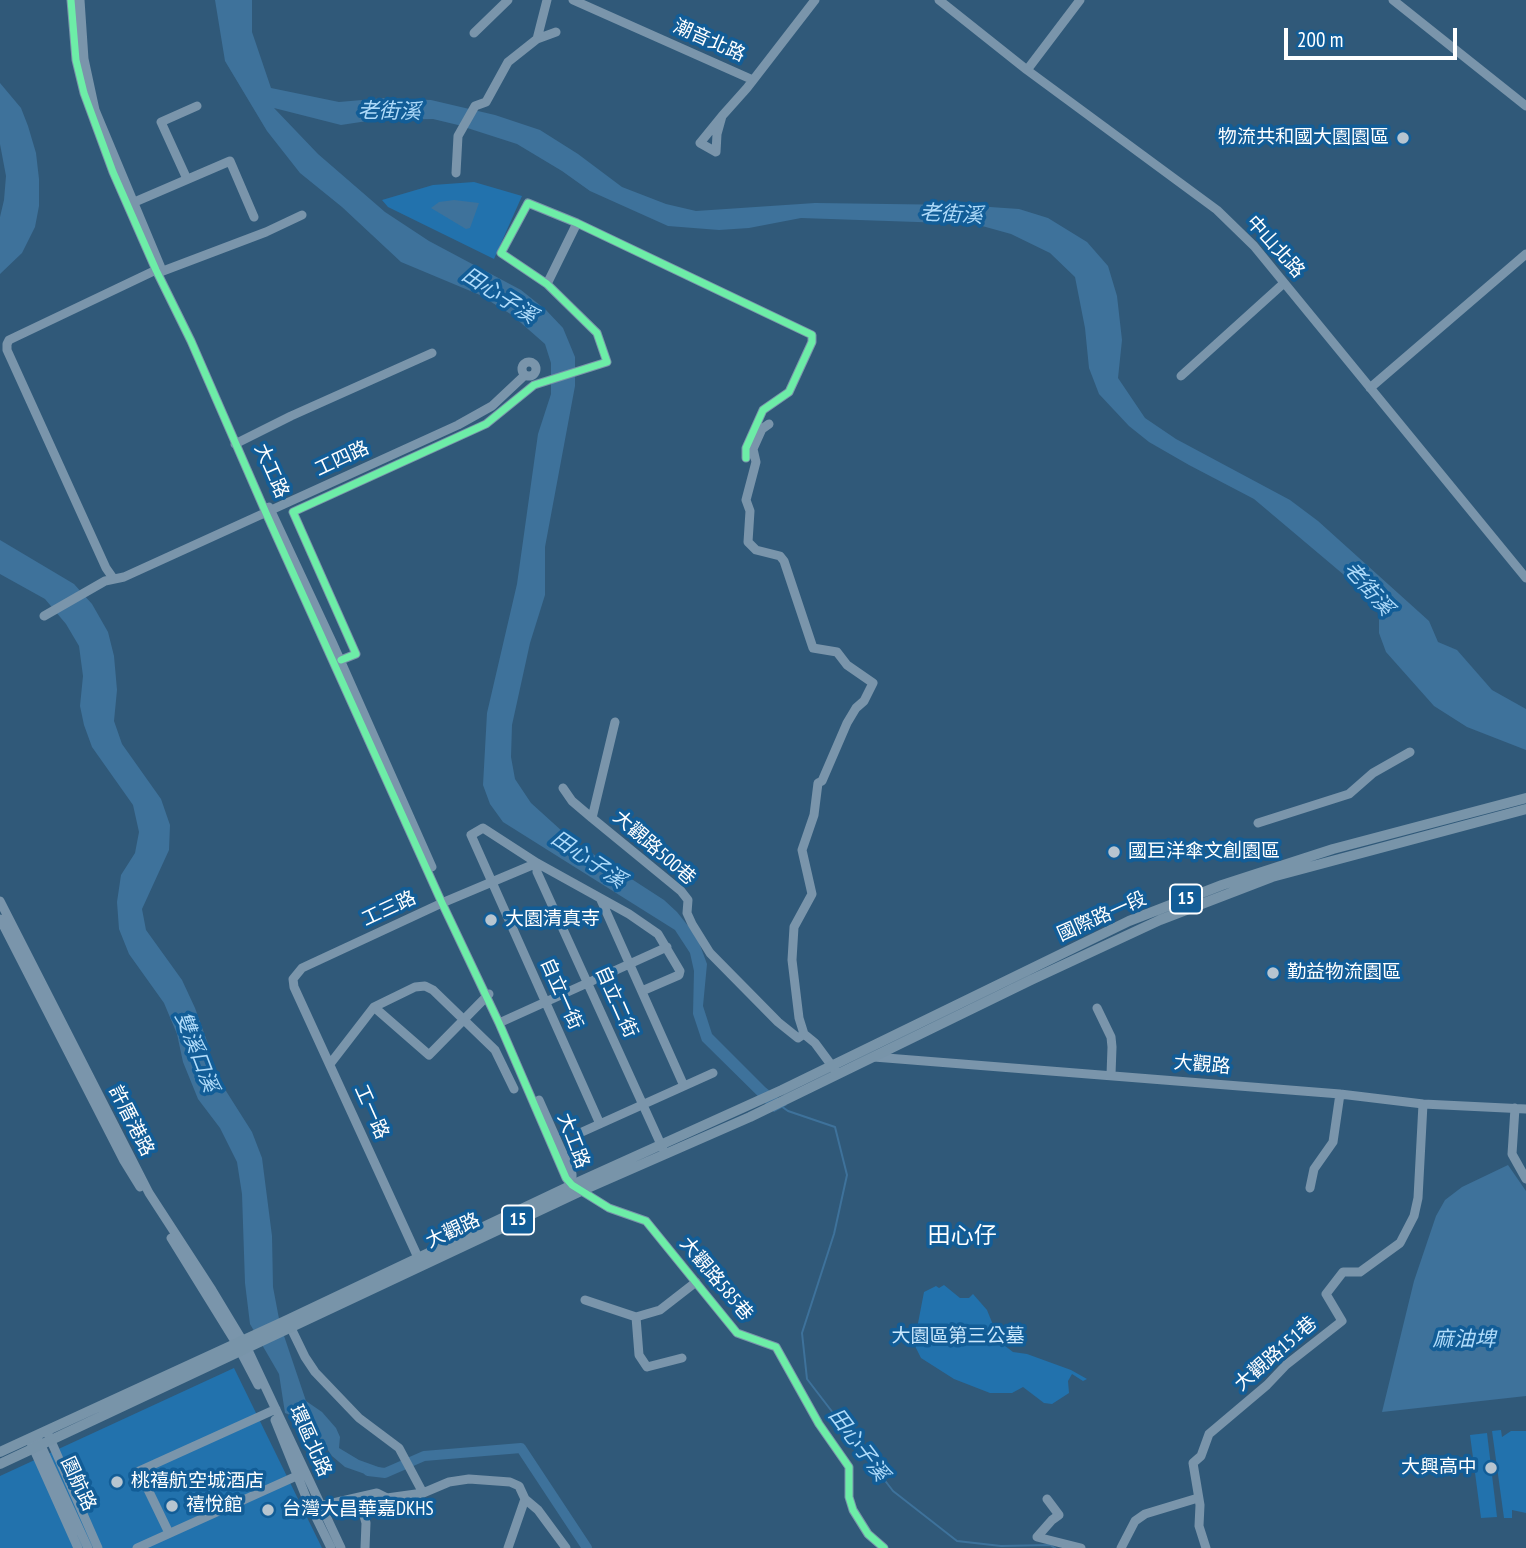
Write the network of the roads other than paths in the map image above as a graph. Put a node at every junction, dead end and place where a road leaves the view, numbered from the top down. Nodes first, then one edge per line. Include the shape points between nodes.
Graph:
1 (71, 0) edge
2 (80, 0) edge
3 (508, 0) edge
4 (547, 0) edge
5 (815, 0) edge
6 (939, 0) edge
7 (1080, 0) edge
8 (1393, 0) edge
9 (578, 1) edge
10 (556, 32) dead end
11 (474, 33) dead end
12 (537, 39) junction
13 (1027, 70) junction
14 (753, 80) junction
15 (197, 106) dead end
16 (1526, 106) edge
17 (722, 116) dead end
18 (456, 173) dead end
19 (187, 179) junction
20 (131, 203) junction
21 (302, 215) dead end
22 (254, 216) dead end
23 (577, 223) junction
24 (1526, 254) edge
25 (159, 271) junction
26 (1284, 283) junction
27 (547, 285) junction
28 (432, 353) dead end
29 (526, 375) dead end
30 (1181, 376) dead end
31 (1370, 388) junction
32 (769, 424) dead end
33 (237, 443) junction
34 (746, 458) dead end
35 (268, 512) junction
36 (113, 578) junction
37 (1526, 578) edge
38 (46, 614) dead end
39 (349, 637) junction
40 (333, 643) junction
41 (341, 660) junction
42 (615, 722) dead end
43 (1410, 752) dead end
44 (563, 788) dead end
45 (1526, 799) edge
46 (1526, 809) edge
47 (592, 818) junction
48 (1258, 823) dead end
49 (537, 863) junction
50 (492, 882) junction
51 (601, 900) junction
52 (0, 901) edge
53 (444, 902) junction
54 (0, 919) edge
55 (667, 947) junction
56 (1062, 959) junction
57 (630, 964) junction
58 (30, 970) junction
59 (296, 973) joint
60 (588, 983) junction
61 (642, 991) junction
62 (489, 995) junction
63 (545, 1002) junction
64 (374, 1007) junction
65 (1097, 1007) dead end
66 (464, 1018) junction
67 (502, 1023) junction
68 (804, 1034) junction
69 (864, 1049) junction
70 (874, 1057) junction
71 (330, 1064) junction
72 (835, 1070) junction
73 (713, 1073) dead end
74 (1111, 1075) junction
75 (684, 1086) junction
76 (514, 1089) dead end
77 (1340, 1094) junction
78 (1423, 1104) junction
79 (643, 1105) junction
80 (1515, 1108) junction
81 (1526, 1109) edge
82 (600, 1124) junction
83 (582, 1132) dead end
84 (664, 1151) junction
85 (1526, 1179) edge
86 (577, 1188) junction
87 (1310, 1188) dead end
88 (420, 1261) junction
89 (696, 1282) junction
90 (585, 1300) dead end
91 (636, 1317) junction
92 (288, 1325) junction
93 (245, 1344) junction
94 (682, 1358) dead end
95 (274, 1410) junction
96 (40, 1440) junction
97 (0, 1452) edge
98 (0, 1464) edge
99 (302, 1474) junction
100 (421, 1488) junction
101 (359, 1497) junction
102 (1198, 1498) junction
103 (525, 1499) junction
104 (1047, 1499) dead end
105 (320, 1506) junction
106 (169, 1533) junction
107 (1058, 1545) edge
108 (78, 1548) edge
109 (88, 1548) edge
110 (98, 1548) edge
111 (137, 1548) edge
112 (331, 1548) edge
113 (341, 1548) edge
114 (365, 1548) edge
115 (508, 1548) edge
116 (566, 1548) edge
117 (884, 1548) edge
118 (1082, 1548) edge
119 (1121, 1548) edge
120 (1206, 1548) edge

1 - 20 street, 大工路 via 84,93 96,132
2 - 20 street, 大工路 via 95,110
3 - 11 street
4 - 12 street
5 - 14 street
6 - 13 street, 中山北路
7 - 13 street
8 - 16 street
9 - 14 street, 潮音北路
10 - 12 street
12 - 18 street via 508,62 486,102 475,106 458,136
13 - 26 street, 中山北路 via 1217,210
14 - 17 street
15 - 19 street via 161,122
19 - 20 street
19 - 22 street via 230,161
20 - 25 street, 大工路
21 - 25 street
23 - 27 street
23 - 27 street via 528,203 501,253
23 - 34 street via 812,335 789,392 763,410
24 - 31 street
25 - 33 street, 大工路
25 - 36 street via 7,344
26 - 30 street
26 - 31 street, 中山北路
27 - 39 street via 597,333 607,362 534,385 486,424 293,512
28 - 33 street
29 - 35 street, 工四路 via 482,413
31 - 37 street, 中山北路
32 - 68 street via 762,429 752,453 756,462 746,500 748,542 784,561 813,648 836,652 847,666 873,683 817,783 814,815 802,850 812,894 794,927 792,960
33 - 35 street, 大工路
35 - 36 street, 工四路
35 - 40 street, 大工路
35 - 53 street, 大工路
36 - 38 street, 工四路
39 - 40 street
39 - 41 street via 356,654
40 - 41 street, 大工路
41 - 53 street, 大工路
42 - 47 street, 大觀路500巷
43 - 48 street via 1373,772 1349,794
44 - 47 street
45 - 56 main road, 國際路一段 / 15 via 1333,849 1222,885 1129,921
46 - 56 main road, 國際路一段 / 15 via 1272,877
47 - 68 street, 大觀路500巷 via 681,891 688,900 692,924 710,953 778,1022 798,1038
49 - 50 street, 工三路
49 - 50 street, 自立一街 via 483,828 471,835
49 - 51 street
49 - 60 street, 自立二街 via 537,872
50 - 53 street, 工三路
50 - 63 street, 自立一街
51 - 55 street via 658,934
51 - 57 street
52 - 58 street, 許厝港路
53 - 59 street, 工三路
53 - 62 street, 大工路
54 - 58 street, 許厝港路
55 - 57 street
55 - 61 street via 679,975
56 - 69 main road, 國際路一段 / 15
56 - 70 main road, 國際路一段 / 15
57 - 60 street
57 - 61 street
58 - 93 street, 許厝港路 via 124,1161
59 - 71 street, 工一路 via 293,987
60 - 63 street
60 - 79 street, 自立二街
61 - 75 street
62 - 66 street
62 - 67 street, 大工路
63 - 67 street
63 - 82 street, 自立一街
64 - 66 street via 425,986
64 - 66 street via 429,1055
64 - 71 street
65 - 74 street via 1111,1037
66 - 76 street via 495,1049
67 - 86 street, 大工路 via 566,1178
68 - 72 street, 大觀路500巷
69 - 70 street
69 - 72 main road, 15
70 - 72 main road, 15
70 - 74 street, 大觀路
71 - 88 street, 工一路
72 - 84 main road, 大觀路 / 15
73 - 75 street
74 - 77 street, 大觀路
75 - 79 street
77 - 78 street, 大觀路
77 - 87 street via 1333,1142 1314,1170
78 - 80 street, 大觀路
78 - 102 street, 大觀路151巷 via 1418,1198 1400,1243 1360,1272 1343,1272 1326,1293 1342,1321 1209,1434 1193,1464
79 - 82 street
79 - 84 street, 自立二街
80 - 81 street, 大觀路
80 - 85 street via 1512,1154
82 - 83 street
84 - 86 main road, 大觀路 / 15
86 - 88 main road, 大觀路 / 15
86 - 89 street, 大觀路585巷 via 609,1208 646,1221
88 - 92 main road, 大觀路 / 15
89 - 91 street via 660,1310
89 - 117 street, 大觀路585巷 via 737,1334 776,1347 849,1467 853,1510 868,1534
90 - 91 street
91 - 94 street via 639,1355 647,1367
92 - 93 main road, 15
92 - 100 street via 331,1390 399,1448
93 - 95 street, 環區北路
93 - 96 main road, 15
95 - 99 street, 環區北路
95 - 106 street via 139,1471
96 - 97 main road, 15
96 - 98 main road, 15
96 - 108 street
96 - 109 street, 園航路
96 - 110 street
99 - 105 street, 環區北路
99 - 106 street
99 - 112 street, 環區北路 via 306,1497
100 - 101 street via 387,1498 376,1493
100 - 103 street via 470,1479 510,1482 519,1486
101 - 105 street
101 - 114 street via 366,1523
102 - 119 street via 1145,1514 1135,1521
102 - 120 street
103 - 115 street
103 - 116 street
104 - 107 street via 1059,1516 1037,1537
105 - 113 street, 環區北路
106 - 111 street
107 - 118 street

